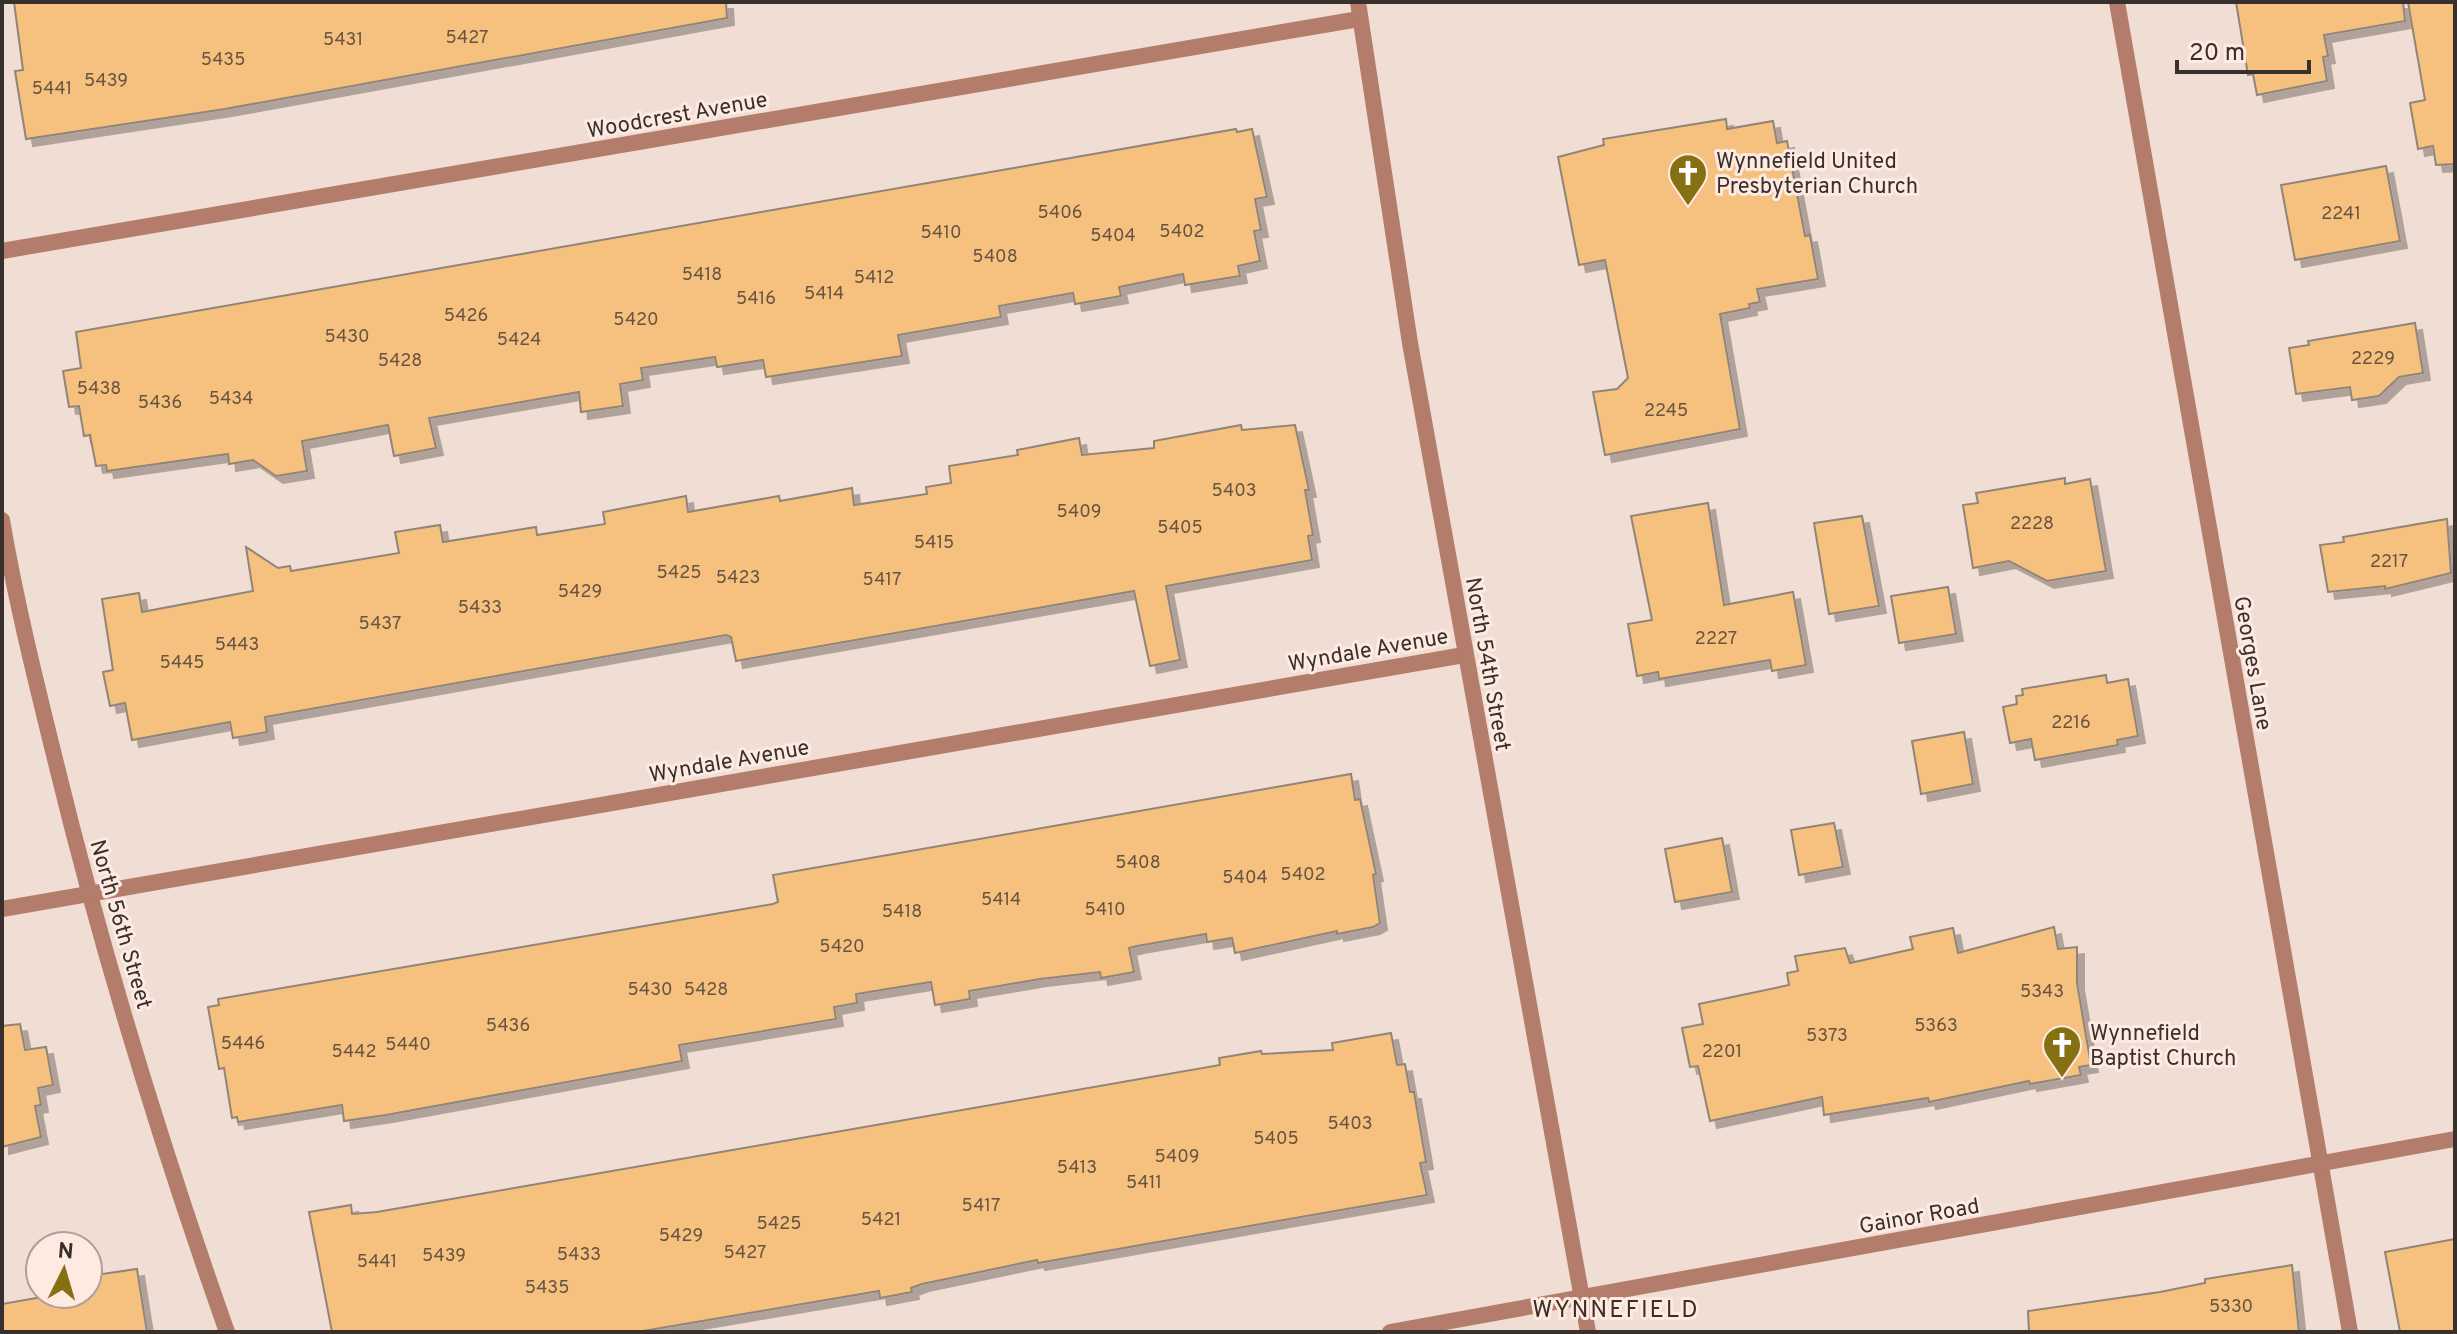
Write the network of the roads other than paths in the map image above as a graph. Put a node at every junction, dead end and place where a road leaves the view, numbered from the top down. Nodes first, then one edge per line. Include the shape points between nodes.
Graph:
1 (2117, 2) edge
2 (1358, 11) edge
3 (2, 251) edge
4 (2, 520) edge
5 (1464, 655) junction
6 (88, 894) junction
7 (2, 909) edge
8 (2455, 1139) edge
9 (2319, 1163) junction
10 (1583, 1299) junction
11 (227, 1332) edge
12 (1390, 1332) edge
13 (1588, 1332) edge
14 (2350, 1332) edge

1 - 9 street, Georges Lane
2 - 3 street, Woodcrest Avenue
2 - 5 street, North 54th Street
4 - 6 street, North 56th Street via 14,593
5 - 6 street, Wyndale Avenue
5 - 10 street, North 54th Street
6 - 7 street, Wyndale Avenue
6 - 11 street, North 56th Street via 179,1196
8 - 9 street, Gainor Road
9 - 10 street, Gainor Road
9 - 14 street, Georges Lane
10 - 12 street, Gainor Road
10 - 13 street, North 54th Street

